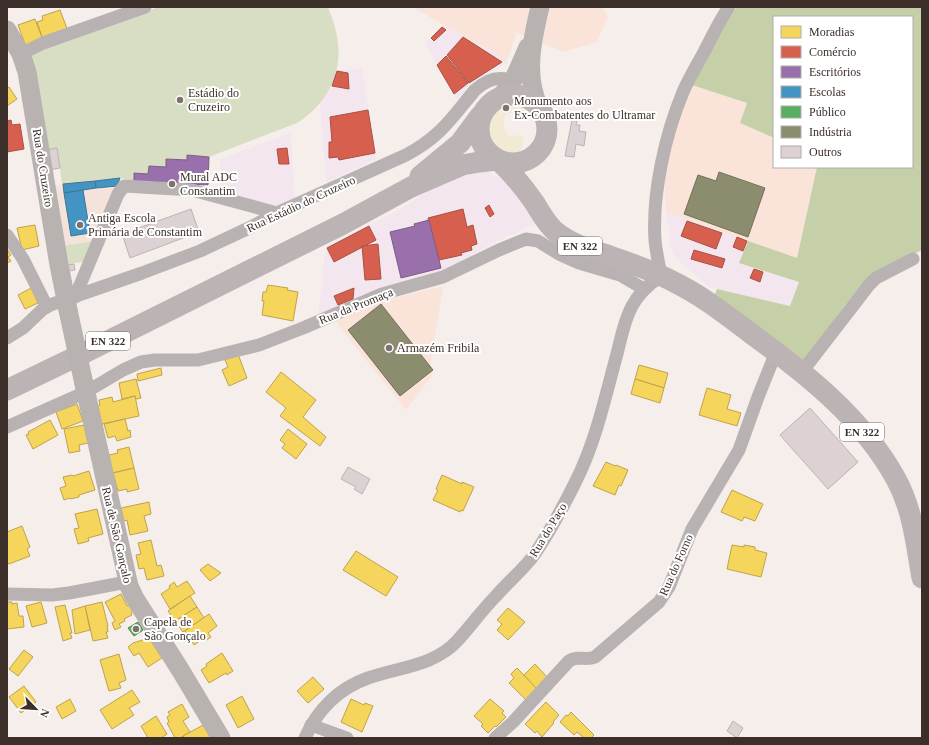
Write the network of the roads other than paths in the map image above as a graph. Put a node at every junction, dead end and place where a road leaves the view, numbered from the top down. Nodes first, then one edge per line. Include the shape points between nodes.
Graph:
1 (145, 7) edge
2 (540, 7) edge
3 (729, 7) edge
4 (7, 30) edge
5 (533, 34) junction
6 (21, 54) junction
7 (512, 81) junction
8 (499, 98) junction
9 (539, 107) junction
10 (480, 116) junction
11 (537, 153) junction
12 (498, 161) junction
13 (397, 194) junction
14 (534, 203) junction
15 (277, 213) junction
16 (7, 235) edge
17 (913, 259) dead end
18 (662, 276) junction
19 (644, 289) junction
20 (70, 303) junction
21 (46, 307) junction
22 (7, 338) edge
23 (776, 352) junction
24 (801, 372) junction
25 (85, 388) junction
26 (7, 390) edge
27 (7, 427) edge
28 (917, 521) edge
29 (922, 578) edge
30 (127, 582) junction
31 (7, 594) edge
32 (311, 725) junction
33 (221, 738) edge
34 (305, 738) edge
35 (347, 738) edge
36 (495, 738) edge

1 - 6 street via 42,43
2 - 5 street
3 - 18 street via 686,86 670,132 659,178 655,214 655,240
4 - 6 street, Rua do Cruzeiro
5 - 7 street
5 - 9 street via 531,79
6 - 20 street, Rua do Cruzeiro via 29,83 59,265
7 - 8 street
7 - 15 street, Rua Estádio do Cruzeiro via 506,78 494,79 480,85 443,129 418,149
8 - 9 main road via 521,96
8 - 10 main road, EN 322 via 491,102
9 - 11 main road, EN 322 via 547,126 543,145
10 - 12 main road, EN 322 via 480,138 487,152
10 - 13 main road, EN 322 via 460,143
11 - 12 main road, EN 322 via 520,163
11 - 14 main road, EN 322 via 532,173
12 - 13 main road, EN 322 via 462,165
12 - 14 main road, EN 322 via 512,174
13 - 26 main road, EN 322 via 343,224
14 - 18 main road, EN 322 via 546,222 564,238
15 - 20 street, Rua Estádio do Cruzeiro via 182,259
15 - 20 street via 196,191 124,186 118,194
16 - 21 street via 23,259
17 - 24 street via 876,278 869,285
18 - 19 street, Rua do Paço
18 - 23 main road, EN 322 via 695,292
19 - 25 street, Rua da Promaça via 620,275 579,263 538,241 526,239 443,277 382,294 259,345 198,360 141,362
19 - 32 street, Rua do Paço via 628,314 586,458 534,555 449,649 422,663 369,677 352,686 324,706
20 - 21 street, Rua Estádio do Cruzeiro
20 - 25 street, Rua de São Gonçalo, bridge
21 - 22 street via 28,324
23 - 24 main road, EN 322
23 - 36 street, Rua do Forno via 739,450 692,529 664,596 595,658 574,658 569,661
24 - 28 main road, EN 322 via 845,412 872,445 896,480
25 - 27 street, Rua da Promaça
25 - 30 street, Rua de São Gonçalo
28 - 29 main road, EN 322
30 - 31 street via 63,594
30 - 33 street, Rua de São Gonçalo
32 - 34 street, Rua do Paço
32 - 35 street

